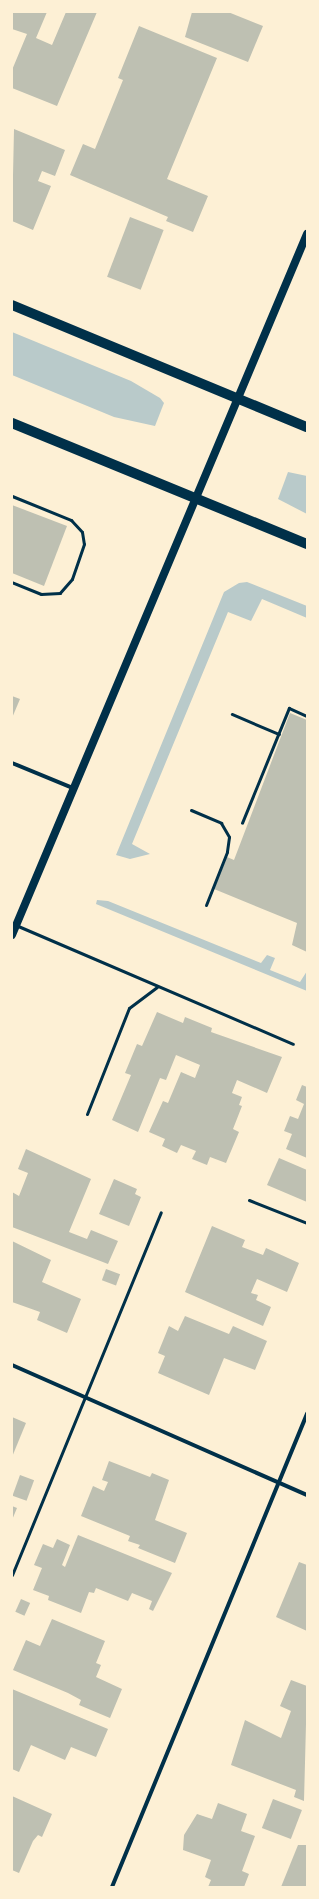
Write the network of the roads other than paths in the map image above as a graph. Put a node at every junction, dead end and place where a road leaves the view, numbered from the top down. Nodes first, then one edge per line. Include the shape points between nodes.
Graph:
1 (307, 234) edge
2 (12, 305) edge
3 (239, 398) junction
4 (12, 423) edge
5 (307, 427) edge
6 (12, 496) edge
7 (197, 498) junction
8 (307, 544) edge
9 (12, 582) edge
10 (12, 763) edge
11 (73, 788) junction
12 (192, 810) dead end
13 (206, 905) dead end
14 (16, 925) junction
15 (12, 935) edge
16 (157, 987) junction
17 (293, 1044) dead end
18 (87, 1114) dead end
19 (249, 1200) dead end
20 (161, 1212) dead end
21 (307, 1223) edge
22 (12, 1365) edge
23 (85, 1395) junction
24 (307, 1414) edge
25 (280, 1481) junction
26 (307, 1495) edge
27 (12, 1575) edge
28 (112, 1887) edge

1 - 3 main road
2 - 3 main road
3 - 5 main road
3 - 7 main road
4 - 7 main road
6 - 9 lane via 71,520 82,532 84,544 72,579 60,593 41,594
7 - 8 main road
7 - 11 main road
10 - 11 street
11 - 14 main road
12 - 13 lane via 222,823 229,837 227,852
14 - 15 main road
14 - 16 lane
16 - 17 lane
16 - 18 lane via 129,1008
19 - 21 lane
20 - 23 lane
22 - 23 street
23 - 25 street
23 - 27 lane
24 - 25 street
25 - 26 street
25 - 28 street

